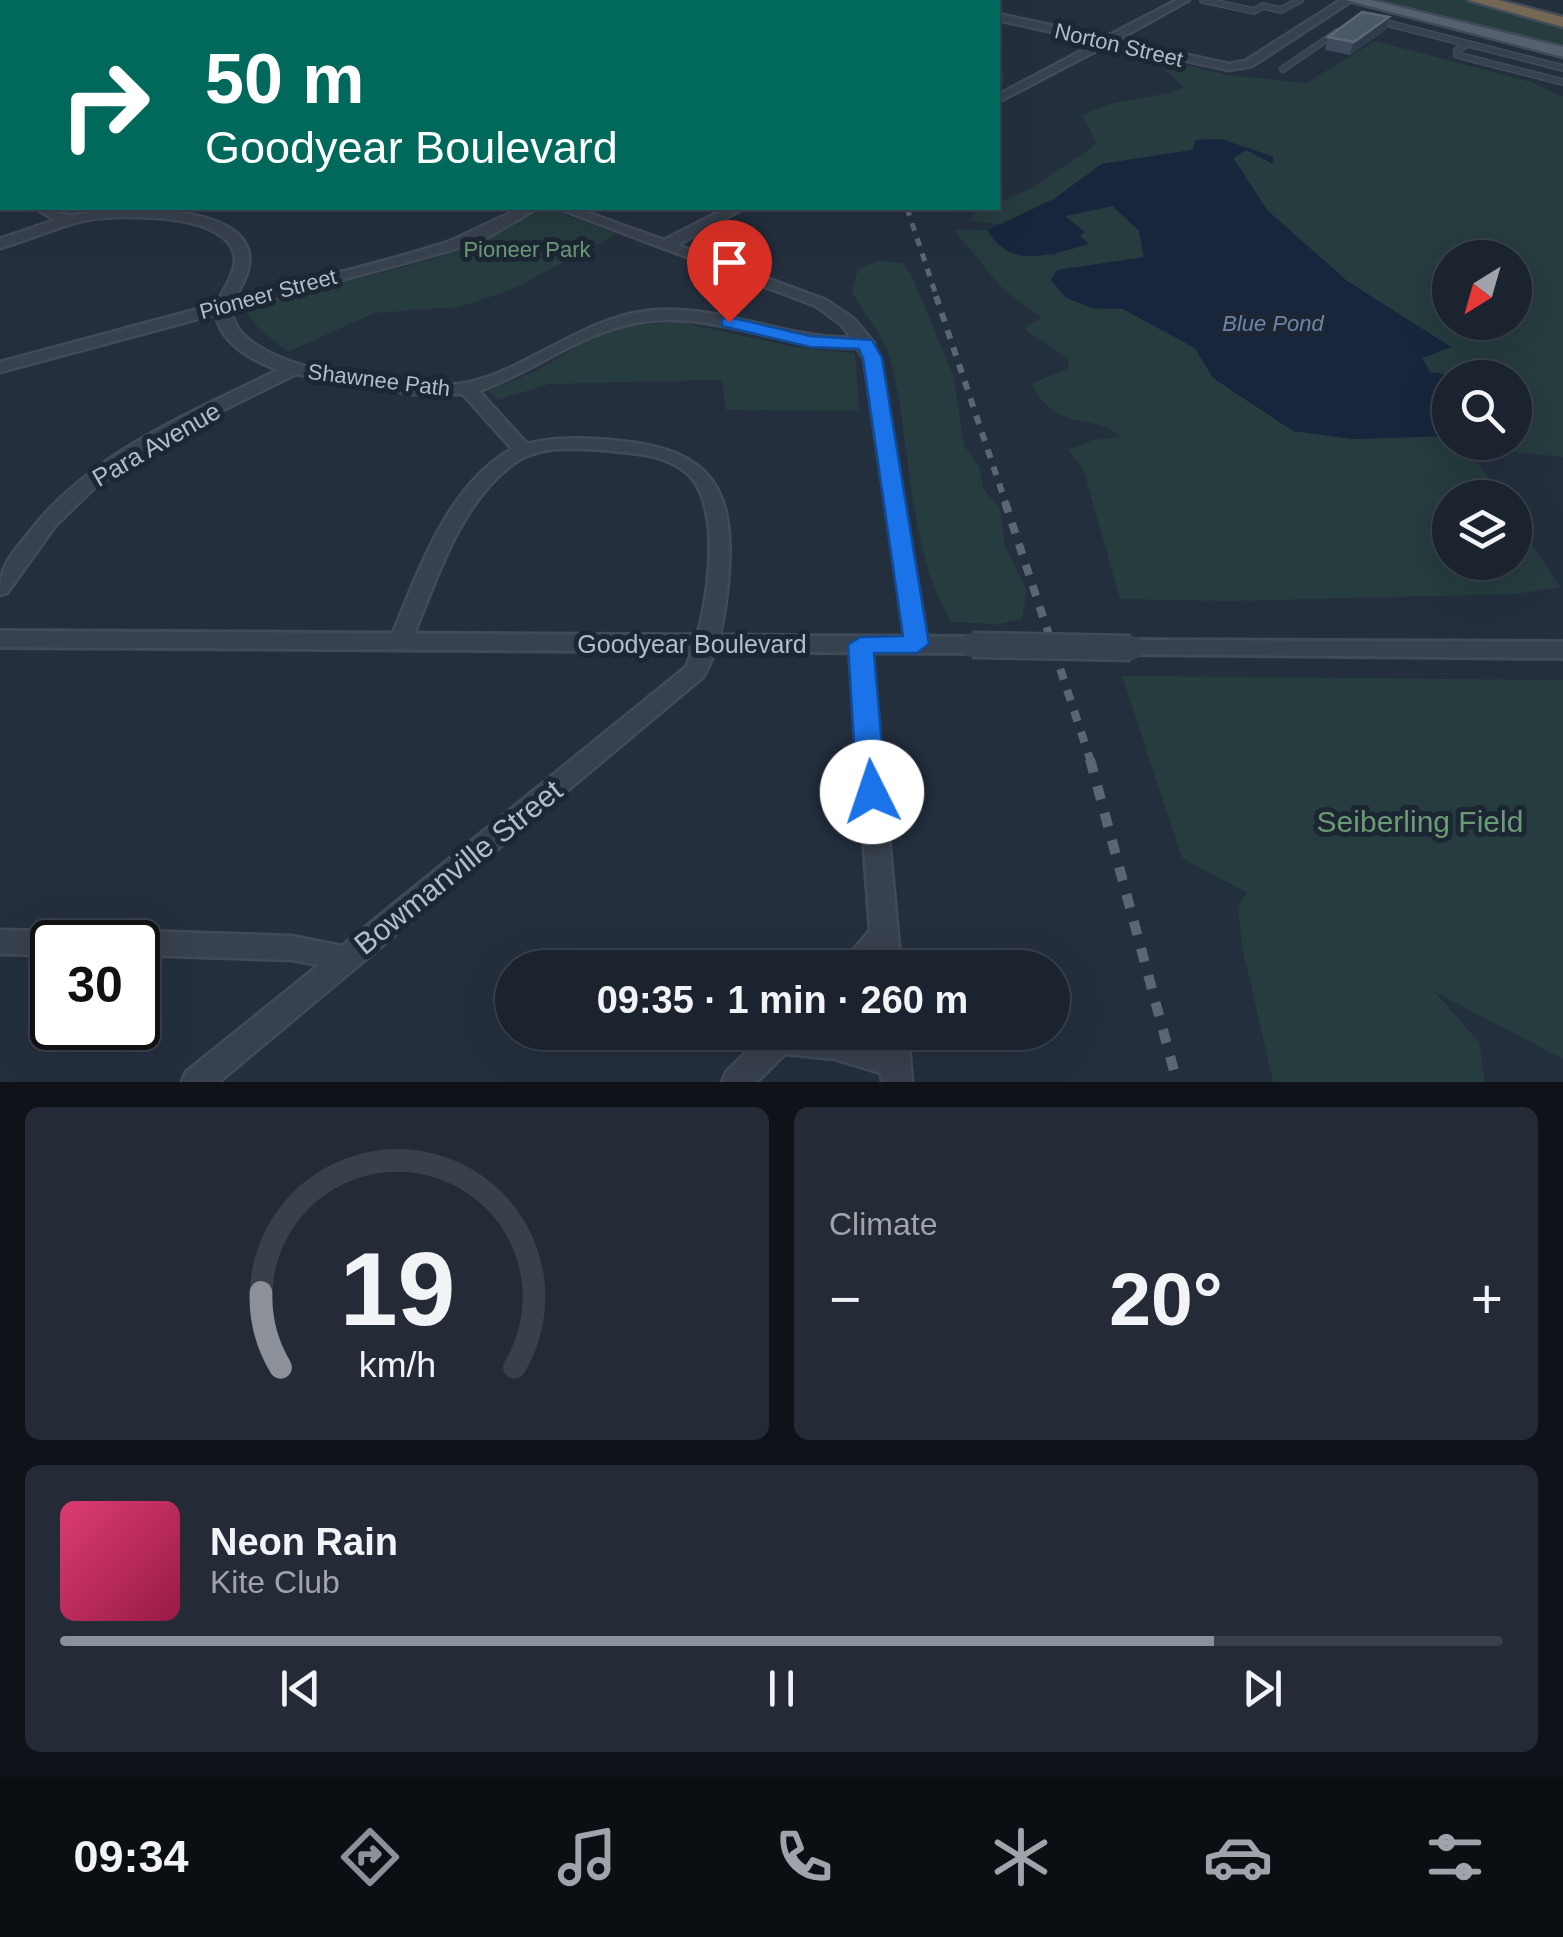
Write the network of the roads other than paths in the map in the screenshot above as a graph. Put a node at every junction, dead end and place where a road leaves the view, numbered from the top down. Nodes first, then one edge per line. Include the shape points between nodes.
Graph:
1 (1184, 0) edge
2 (1203, 0) edge
3 (1300, 0) edge
4 (1351, 0) edge
5 (1477, 0) edge
6 (1515, 0) edge
7 (1563, 9) edge
8 (1413, 15) junction
9 (1000, 17) edge
10 (1365, 18) edge
11 (1563, 22) edge
12 (1394, 24) junction
13 (1342, 29) edge
14 (1106, 42) junction
15 (1468, 44) junction
16 (1563, 52) edge
17 (1563, 68) edge
18 (1282, 70) dead end
19 (1563, 82) edge
20 (1000, 99) edge
21 (46, 210) edge
22 (218, 210) edge
23 (527, 210) edge
24 (570, 210) edge
25 (733, 210) edge
26 (195, 219) junction
27 (68, 220) junction
28 (0, 244) edge
29 (666, 245) junction
30 (224, 306) junction
31 (866, 344) junction
32 (0, 368) edge
33 (293, 369) junction
34 (468, 389) junction
35 (524, 451) junction
36 (0, 588) edge
37 (0, 639) edge
38 (400, 642) junction
39 (710, 644) junction
40 (917, 644) junction
41 (860, 645) junction
42 (1563, 650) edge
43 (884, 934) junction
44 (0, 942) edge
45 (30, 943) edge
46 (160, 944) edge
47 (869, 950) edge
48 (885, 950) edge
49 (344, 958) junction
50 (770, 1050) edge
51 (845, 1050) edge
52 (896, 1073) edge
53 (197, 1082) edge
54 (737, 1082) edge

1 - 14 street
2 - 3 lane via 1254,11 1281,10
4 - 8 main road
4 - 14 street, Norton Street via 1241,66 1212,67
5 - 11 highway
6 - 7 highway
8 - 12 lane
8 - 16 main road
9 - 14 street, Norton Street
10 - 12 lane
12 - 15 lane
13 - 18 lane
14 - 20 street
15 - 17 lane
15 - 19 lane via 1457,54
21 - 27 street
22 - 26 street
23 - 30 street, Pioneer Street via 447,248
24 - 29 street
25 - 29 street
26 - 27 street via 119,213
26 - 30 street via 229,233 240,248 239,278
27 - 28 street
29 - 31 street via 820,303
30 - 32 street, Pioneer Street
30 - 33 street, Shawnee Path via 234,336
31 - 34 street, Shawnee Path via 810,341 701,317 647,316 598,328
31 - 40 street
33 - 34 street, Shawnee Path
33 - 36 street, Para Avenue via 86,484 50,519
34 - 35 street
35 - 38 street via 484,481 467,504
35 - 39 street via 581,442 630,448 664,454 700,474 713,496 717,527
37 - 38 street, Goodyear Boulevard
38 - 39 street, Goodyear Boulevard
39 - 41 street, Goodyear Boulevard
39 - 49 street, Bowmanville Street via 695,672 663,701
40 - 41 street, Goodyear Boulevard
40 - 42 street, Goodyear Boulevard, bridge
41 - 43 street
43 - 47 street
43 - 48 street
44 - 45 street
46 - 49 street via 292,948
49 - 53 street, Bowmanville Street
50 - 54 street
51 - 52 street

